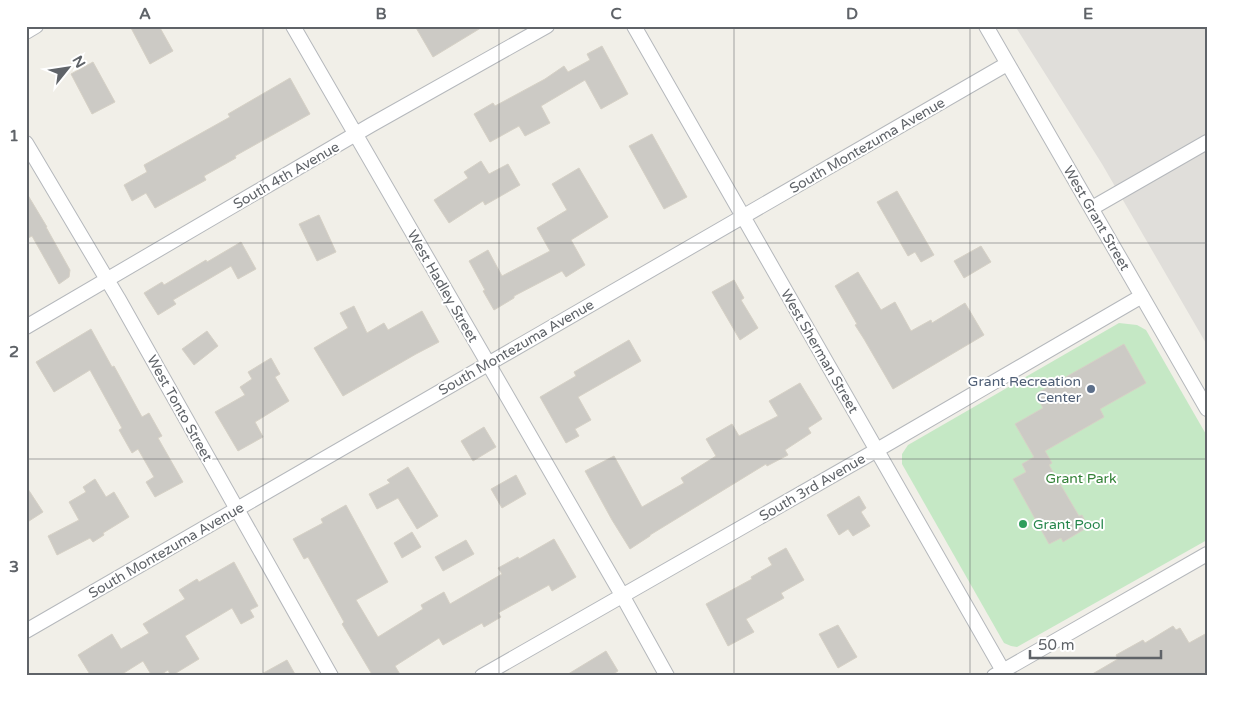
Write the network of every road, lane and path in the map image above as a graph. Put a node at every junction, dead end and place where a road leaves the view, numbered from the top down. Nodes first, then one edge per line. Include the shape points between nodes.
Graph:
1 (36, 26) edge
2 (293, 26) edge
3 (547, 26) edge
4 (634, 26) edge
5 (986, 26) edge
6 (26, 32) edge
7 (1007, 64) junction
8 (356, 134) junction
9 (1207, 142) edge
10 (26, 143) edge
11 (1092, 208) junction
12 (743, 217) junction
13 (108, 280) junction
14 (1142, 296) junction
15 (26, 327) edge
16 (489, 364) junction
17 (1207, 409) edge
18 (877, 450) junction
19 (237, 509) junction
20 (1207, 554) edge
21 (622, 595) junction
22 (26, 631) edge
23 (1001, 674) edge
24 (332, 676) edge
25 (482, 676) edge
26 (667, 676) edge

1 - 6 street
2 - 8 street, West Hadley Street
3 - 8 street, South 4th Avenue
4 - 12 street, West Sherman Street
5 - 7 street, West Grant Street
7 - 11 street, West Grant Street
7 - 12 street, South Montezuma Avenue
8 - 13 street, South 4th Avenue
8 - 16 street, West Hadley Street
9 - 11 street
10 - 13 street, West Tonto Street
11 - 14 street, West Grant Street
12 - 16 street, South Montezuma Avenue
12 - 18 street, West Sherman Street
13 - 15 street, South 4th Avenue
13 - 19 street, West Tonto Street
14 - 17 street, West Grant Street
14 - 18 street, South 3rd Avenue
16 - 19 street, South Montezuma Avenue
16 - 21 street, West Hadley Street
18 - 21 street, South 3rd Avenue
18 - 23 street, West Sherman Street
19 - 22 street, South Montezuma Avenue
19 - 24 street, West Tonto Street
20 - 23 street
21 - 25 street, South 3rd Avenue
21 - 26 street, West Hadley Street

